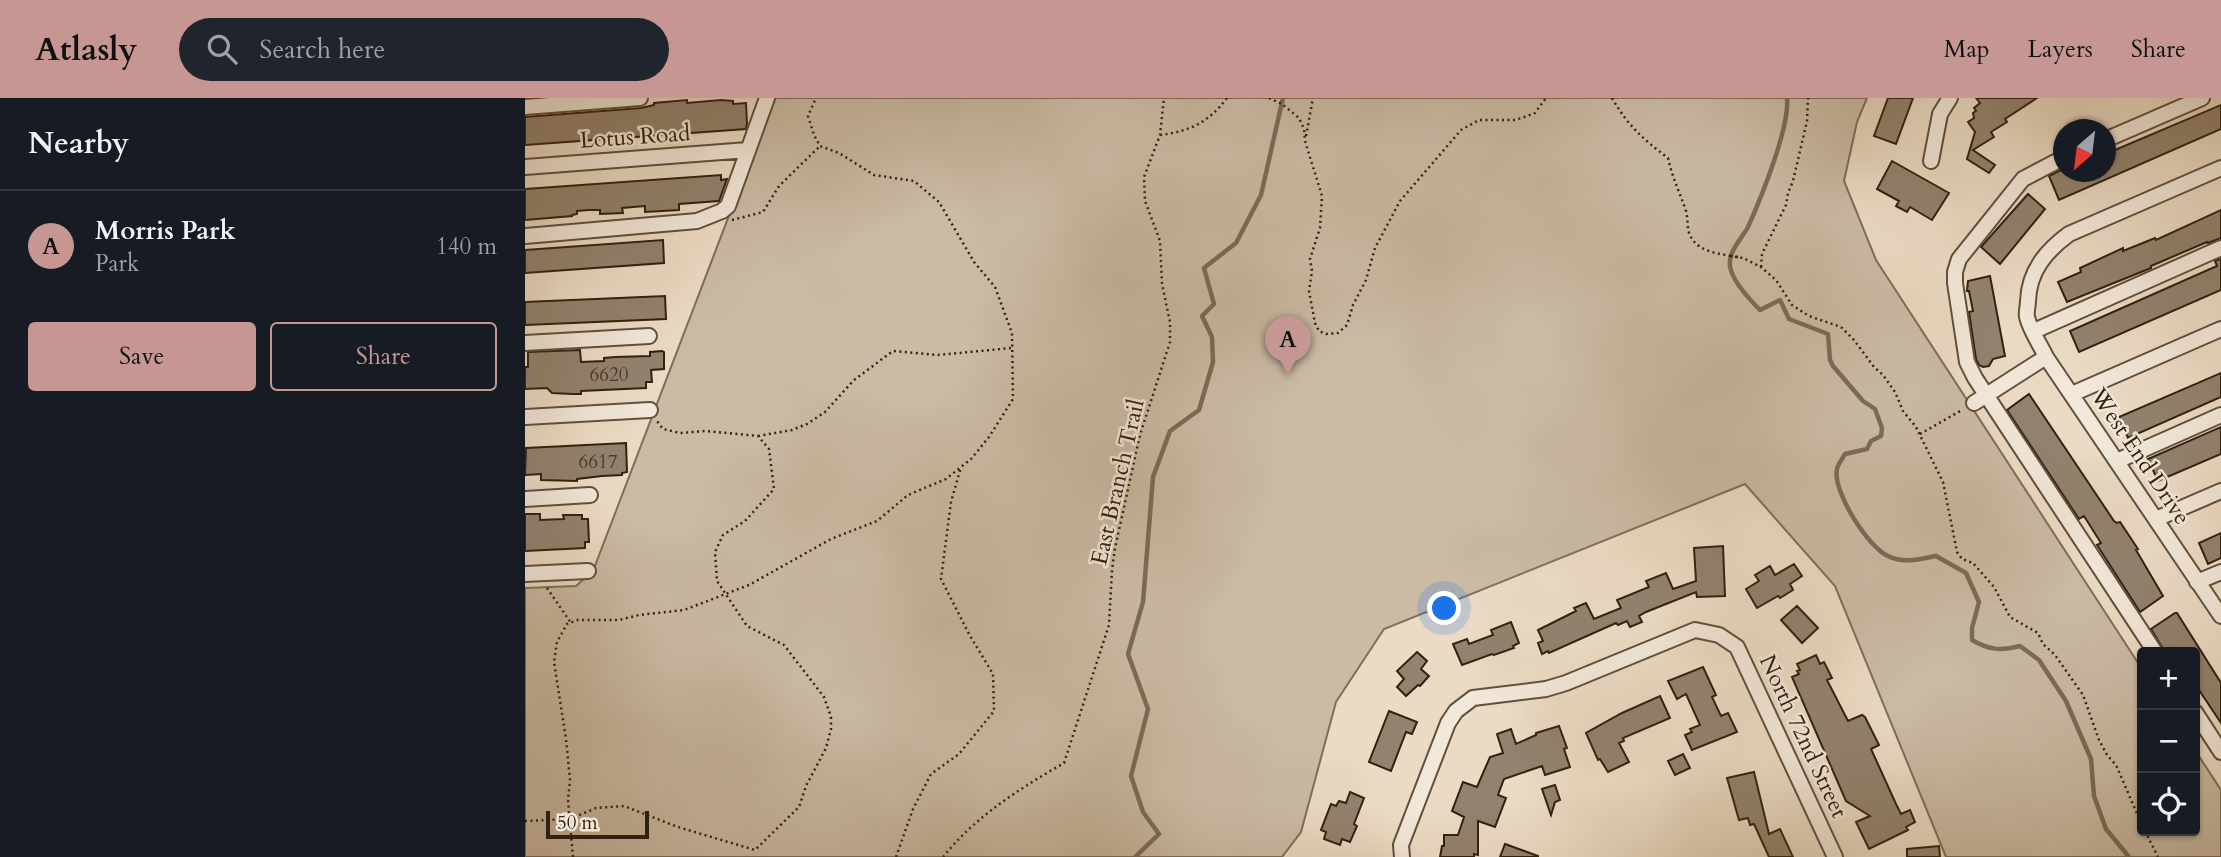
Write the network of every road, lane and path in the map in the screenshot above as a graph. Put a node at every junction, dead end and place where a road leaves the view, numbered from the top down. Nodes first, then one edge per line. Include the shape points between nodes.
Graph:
1 (640, 98) edge
2 (767, 98) edge
3 (816, 98) edge
4 (1164, 98) edge
5 (1227, 98) edge
6 (1269, 98) edge
7 (1313, 98) edge
8 (1546, 98) edge
9 (1612, 98) edge
10 (1808, 98) edge
11 (1950, 98) edge
12 (2203, 98) edge
13 (525, 107) edge
14 (1160, 135) junction
15 (2116, 135) edge
16 (1305, 141) junction
17 (820, 146) junction
18 (748, 150) junction
19 (1931, 161) dead end
20 (2053, 163) edge
21 (525, 167) edge
22 (2221, 167) edge
23 (737, 220) dead end
24 (525, 236) edge
25 (2221, 248) edge
26 (1731, 256) junction
27 (1738, 257) dead end
28 (1762, 267) junction
29 (2221, 329) edge
30 (2034, 331) junction
31 (649, 336) dead end
32 (525, 343) edge
33 (1012, 348) junction
34 (2046, 357) junction
35 (1987, 394) junction
36 (2072, 394) junction
37 (1974, 403) joint
38 (650, 410) joint
39 (2221, 415) edge
40 (525, 417) edge
41 (1920, 434) junction
42 (758, 436) junction
43 (2117, 461) junction
44 (961, 467) junction
45 (2221, 491) edge
46 (590, 495) dead end
47 (525, 499) edge
48 (2157, 519) junction
49 (588, 570) dead end
50 (2221, 572) edge
51 (531, 573) edge
52 (2197, 582) junction
53 (727, 593) junction
54 (2221, 617) edge
55 (571, 623) junction
56 (2152, 647) edge
57 (2200, 720) edge
58 (2221, 751) edge
59 (2137, 813) edge
60 (570, 819) junction
61 (525, 821) edge
62 (2148, 836) edge
63 (573, 857) edge
64 (896, 857) edge
65 (943, 857) edge
66 (1402, 857) edge
67 (1835, 857) edge
68 (2158, 857) edge

1 - 13 street
2 - 18 street
3 - 17 path via 808,116
4 - 14 path, East Branch Trail
5 - 14 path via 1216,113 1185,132
6 - 16 path via 1299,118
7 - 16 path
8 - 16 path via 1535,113 1516,120 1479,120 1461,130 1400,201 1375,248 1347,325 1338,333 1319,331 1309,291 1322,196
9 - 26 path via 1624,120 1668,158 1687,212 1689,233 1696,243 1709,253
10 - 28 path via 1793,181 1762,254
11 - 19 street via 1940,114
12 - 15 street
14 - 65 path, East Branch Trail via 1144,177 1146,201 1160,241 1170,342 1140,435 1115,548 1109,625 1064,763 969,827
17 - 23 path via 779,186 763,212
17 - 33 path via 874,175 914,181 939,202 974,262 995,287 1012,334
18 - 21 street, Lotus Road
18 - 24 street via 728,206 697,221
20 - 35 street via 2023,179 1959,259 1955,272 1967,362
22 - 30 street, West End Drive via 2069,234 2054,245 2041,260 2030,287 2027,317
25 - 30 street
26 - 27 path
26 - 28 path
28 - 41 path via 1793,304 1809,316 1840,327 1854,340 1895,392
29 - 36 street
30 - 34 street, West End Drive
31 - 32 street
33 - 42 path via 937,355 893,351 807,424
33 - 44 path via 1013,399 989,437
34 - 35 street
34 - 36 street, West End Drive
35 - 37 street
35 - 56 street
36 - 43 street, West End Drive
37 - 41 path
38 - 40 street
38 - 42 path via 663,429
39 - 43 street
41 - 59 path via 1943,482 1957,552 1994,587 2010,617 2038,633 2083,695 2099,740 2116,765
42 - 53 path via 769,449 774,489 745,521 723,535 715,552 717,581
43 - 48 street, West End Drive
44 - 53 path via 946,479 908,495 877,522 831,539
44 - 64 path via 951,502 941,579 993,674 994,711 959,754 931,774
45 - 48 street
46 - 47 street
48 - 52 street, West End Drive
49 - 51 street
50 - 52 street
51 - 55 path
52 - 54 street, West End Drive
53 - 55 path via 684,610
53 - 60 path via 747,626 784,645 824,697 831,717 826,748 799,807 755,850 624,806 596,808
55 - 60 path via 557,642 554,663 566,739
57 - 58 street
60 - 61 path
60 - 63 path
62 - 68 path
66 - 67 street, North 72nd Street via 1401,845 1456,711 1473,698 1566,683 1695,630 1719,635 1737,647

